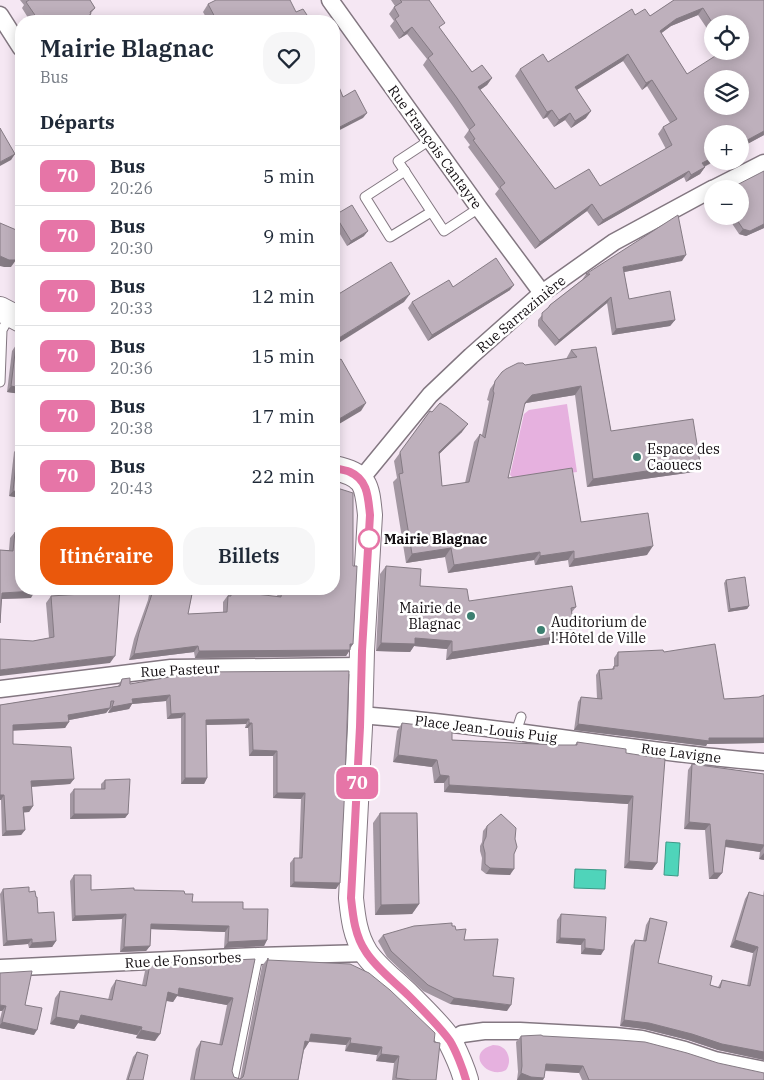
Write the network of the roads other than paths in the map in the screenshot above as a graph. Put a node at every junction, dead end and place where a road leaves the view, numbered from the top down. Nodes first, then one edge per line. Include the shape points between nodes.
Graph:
1 (330, 0) edge
2 (0, 15) edge
3 (15, 39) edge
4 (430, 140) junction
5 (764, 163) edge
6 (405, 171) junction
7 (731, 180) edge
8 (704, 194) edge
9 (479, 208) junction
10 (431, 212) junction
11 (542, 293) junction
12 (11, 314) edge
13 (0, 382) edge
14 (340, 470) edge
15 (361, 479) junction
16 (362, 666) junction
17 (0, 689) edge
18 (367, 716) junction
19 (598, 743) joint
20 (764, 762) edge
21 (366, 953) junction
22 (258, 956) junction
23 (0, 968) edge
24 (450, 1042) junction
25 (764, 1070) edge
26 (233, 1080) edge
27 (466, 1080) edge

1 - 4 street, Rue François Cantayre
2 - 3 street
4 - 6 lane via 398,161
4 - 9 street, Rue François Cantayre
5 - 7 street, Rue Sarrazinière
6 - 10 lane
6 - 10 lane via 365,197 390,237
8 - 11 street, Rue Sarrazinière via 614,242
9 - 10 lane via 444,231
9 - 11 street, Rue François Cantayre
11 - 15 street, Rue Sarrazinière via 430,395
12 - 13 lane via 2,330
14 - 15 main road
15 - 16 main road via 368,496 370,515
16 - 17 street, Rue Pasteur via 171,668
16 - 18 main road
18 - 19 street, Place Jean-Louis Puig via 518,724
18 - 21 main road via 351,898 357,936
19 - 20 street, Rue Lavigne
21 - 22 street, Rue de Fonsorbes
21 - 24 main road
22 - 23 street, Rue de Fonsorbes
22 - 26 lane
24 - 25 street via 462,1034 484,1031 615,1036
24 - 27 main road

